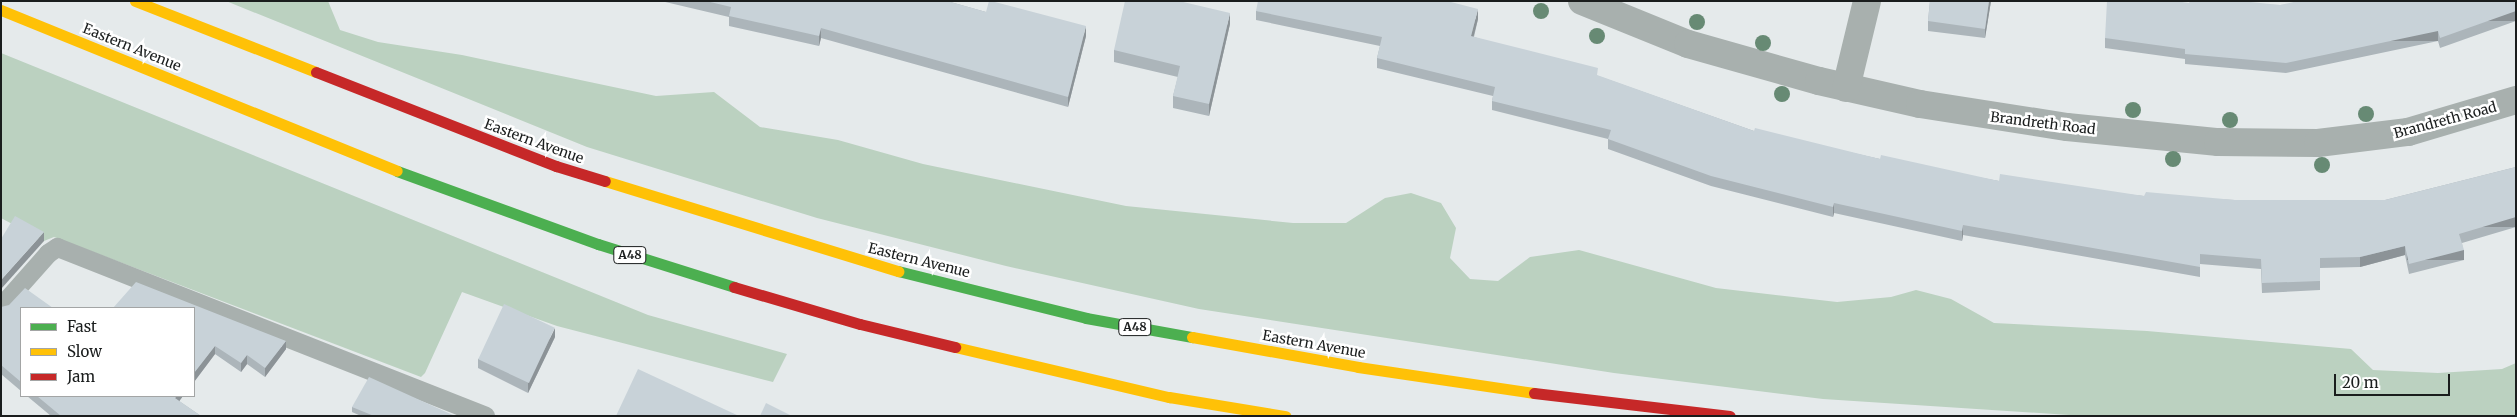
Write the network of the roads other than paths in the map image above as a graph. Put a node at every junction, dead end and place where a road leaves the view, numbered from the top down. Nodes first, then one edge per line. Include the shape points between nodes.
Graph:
1 (135, 1) edge
2 (1582, 1) edge
3 (1867, 1) edge
4 (1, 10) edge
5 (1846, 88) junction
6 (2516, 100) edge
7 (1, 306) edge
8 (486, 416) edge
9 (1285, 416) edge
10 (1730, 416) edge

1 - 10 highway, Eastern Avenue / A48 via 288,64 556,166 863,262 1086,318 1358,368
2 - 5 street, Brandreth Road via 1688,44
3 - 5 street
4 - 9 highway, Eastern Avenue / A48 via 397,171 701,278 860,324 1010,360 1169,397
5 - 6 street, Brandreth Road via 1920,104 2048,124 2218,142 2279,144 2362,140 2408,132
7 - 8 lane via 57,247

